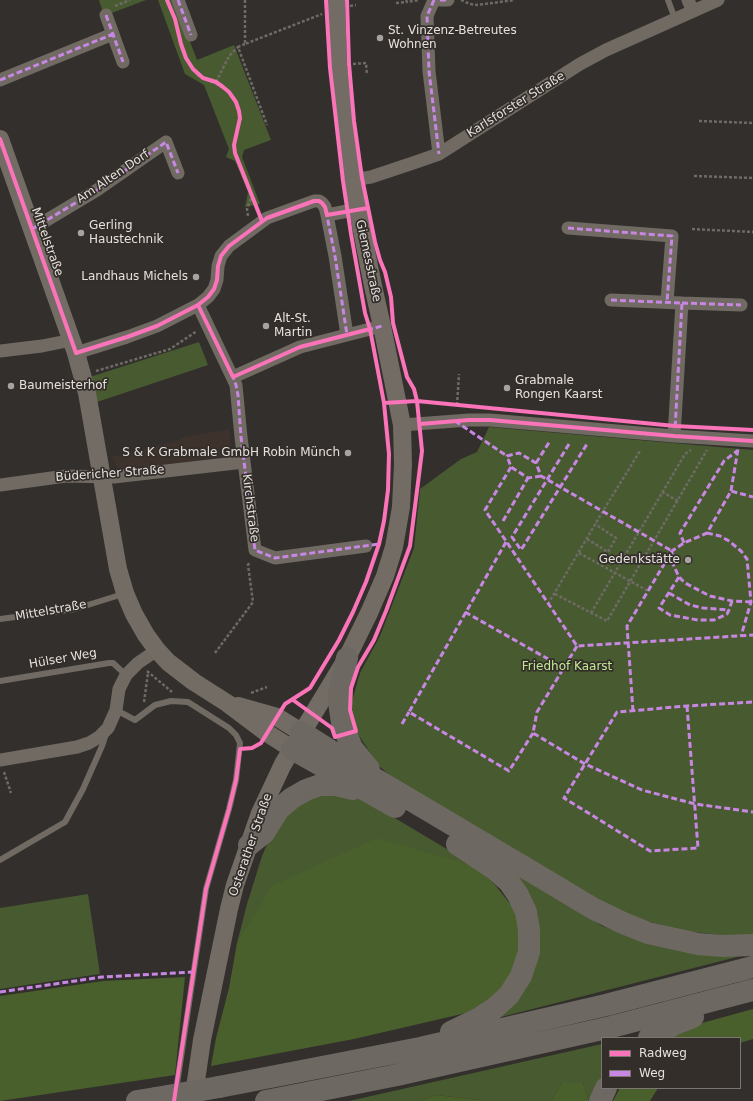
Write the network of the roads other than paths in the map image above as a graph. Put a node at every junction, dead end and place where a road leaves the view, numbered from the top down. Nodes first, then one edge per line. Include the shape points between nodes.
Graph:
1 (178, 0) edge
2 (434, 0) edge
3 (440, 0) edge
4 (448, 0) edge
5 (668, 0) edge
6 (718, 0) edge
7 (336, 4) edge
8 (691, 6) edge
9 (108, 11) road end
10 (675, 19) junction
11 (113, 34) junction
12 (185, 36) road end
13 (123, 62) dead end
14 (0, 80) edge
15 (0, 139) edge
16 (439, 154) junction
17 (178, 173) dead end
18 (352, 180) junction
19 (358, 209) junction
20 (327, 215) junction
21 (568, 228) dead end
22 (32, 229) junction
23 (611, 300) dead end
24 (667, 302) junction
25 (682, 304) junction
26 (198, 305) junction
27 (742, 306) dead end
28 (382, 326) junction
29 (347, 335) junction
30 (74, 347) junction
31 (0, 351) edge
32 (233, 377) junction
33 (402, 425) junction
34 (674, 436) junction
35 (753, 441) edge
36 (244, 462) junction
37 (102, 477) junction
38 (0, 485) edge
39 (366, 546) dead end
40 (125, 593) junction
41 (0, 619) edge
42 (156, 650) junction
43 (347, 658) junction
44 (126, 675) junction
45 (0, 681) edge
46 (116, 710) junction
47 (108, 728) junction
48 (296, 740) junction
49 (1, 760) edge
50 (375, 787) junction
51 (249, 845) junction
52 (0, 860) edge
53 (753, 946) edge
54 (753, 967) edge
55 (753, 990) edge
56 (753, 995) edge
57 (651, 1037) edge
58 (420, 1048) junction
59 (606, 1089) edge
60 (156, 1100) edge
61 (193, 1101) edge
62 (266, 1101) edge
63 (600, 1101) edge

1 - 12 street
2 - 16 street via 427,16 429,71
3 - 4 street
5 - 10 lane
6 - 8 street, Karlsforster Straße
7 - 18 main road, Giemesstraße via 338,64
8 - 10 street, Karlsforster Straße
9 - 11 street
10 - 16 street, Karlsforster Straße via 580,64
11 - 13 street
11 - 14 street
15 - 22 main road, Mittelstraße
16 - 18 street, Karlsforster Straße via 371,177
17 - 22 street, Am Alten Dorf via 166,142 97,190
18 - 19 main road, Giemesstraße
19 - 20 street
19 - 28 main road, Giemesstraße
20 - 26 street via 322,203 314,201 262,222 221,256 214,288
20 - 29 street
21 - 24 street via 672,236
22 - 30 main road, Mittelstraße
23 - 24 street
24 - 25 street
25 - 27 street
25 - 34 street
26 - 30 street via 157,326 127,337
26 - 32 street, Kirchstraße
28 - 29 street
28 - 33 main road, Giemesstraße
29 - 32 street via 300,347
30 - 31 street via 42,346
30 - 37 main road, Mittelstraße via 87,393
32 - 36 street, Kirchstraße via 238,395
33 - 34 street via 490,420
33 - 43 main road, Osterather Straße via 403,486 394,547 372,607
34 - 35 street
36 - 37 street, Büdericher Straße
36 - 39 street, Kirchstraße via 255,550 275,558
37 - 38 street, Büdericher Straße via 66,476
37 - 40 main road, Mittelstraße via 118,569
40 - 41 lane, Mittelstraße via 75,609
40 - 42 main road, Mittelstraße via 134,614
42 - 44 street
42 - 48 main road, Mittelstraße via 178,671 228,703 267,733
43 - 48 main road, Osterather Straße via 314,715
43 - 50 highway via 339,692 342,723 352,748
44 - 45 lane, Hülser Weg via 109,663
44 - 46 street via 119,689
46 - 47 street
46 - 60 lane via 135,720 155,705 171,701 188,702 229,728 240,743 236,780 206,889
47 - 49 street via 99,738 77,747
47 - 52 lane via 83,789 65,822
48 - 50 highway
48 - 51 main road, Osterather Straße via 271,787
50 - 51 highway via 352,788 336,785 306,790 279,809 264,833
50 - 53 highway via 623,923 648,933 692,943
50 - 58 highway via 493,868 518,895 526,912 529,952 521,976 509,995 478,1019
51 - 61 main road, Osterather Straße via 229,909 202,1040
54 - 58 highway via 606,1005
55 - 62 highway via 603,1029
56 - 57 highway via 675,1024
58 - 60 highway, bridge
59 - 63 highway

